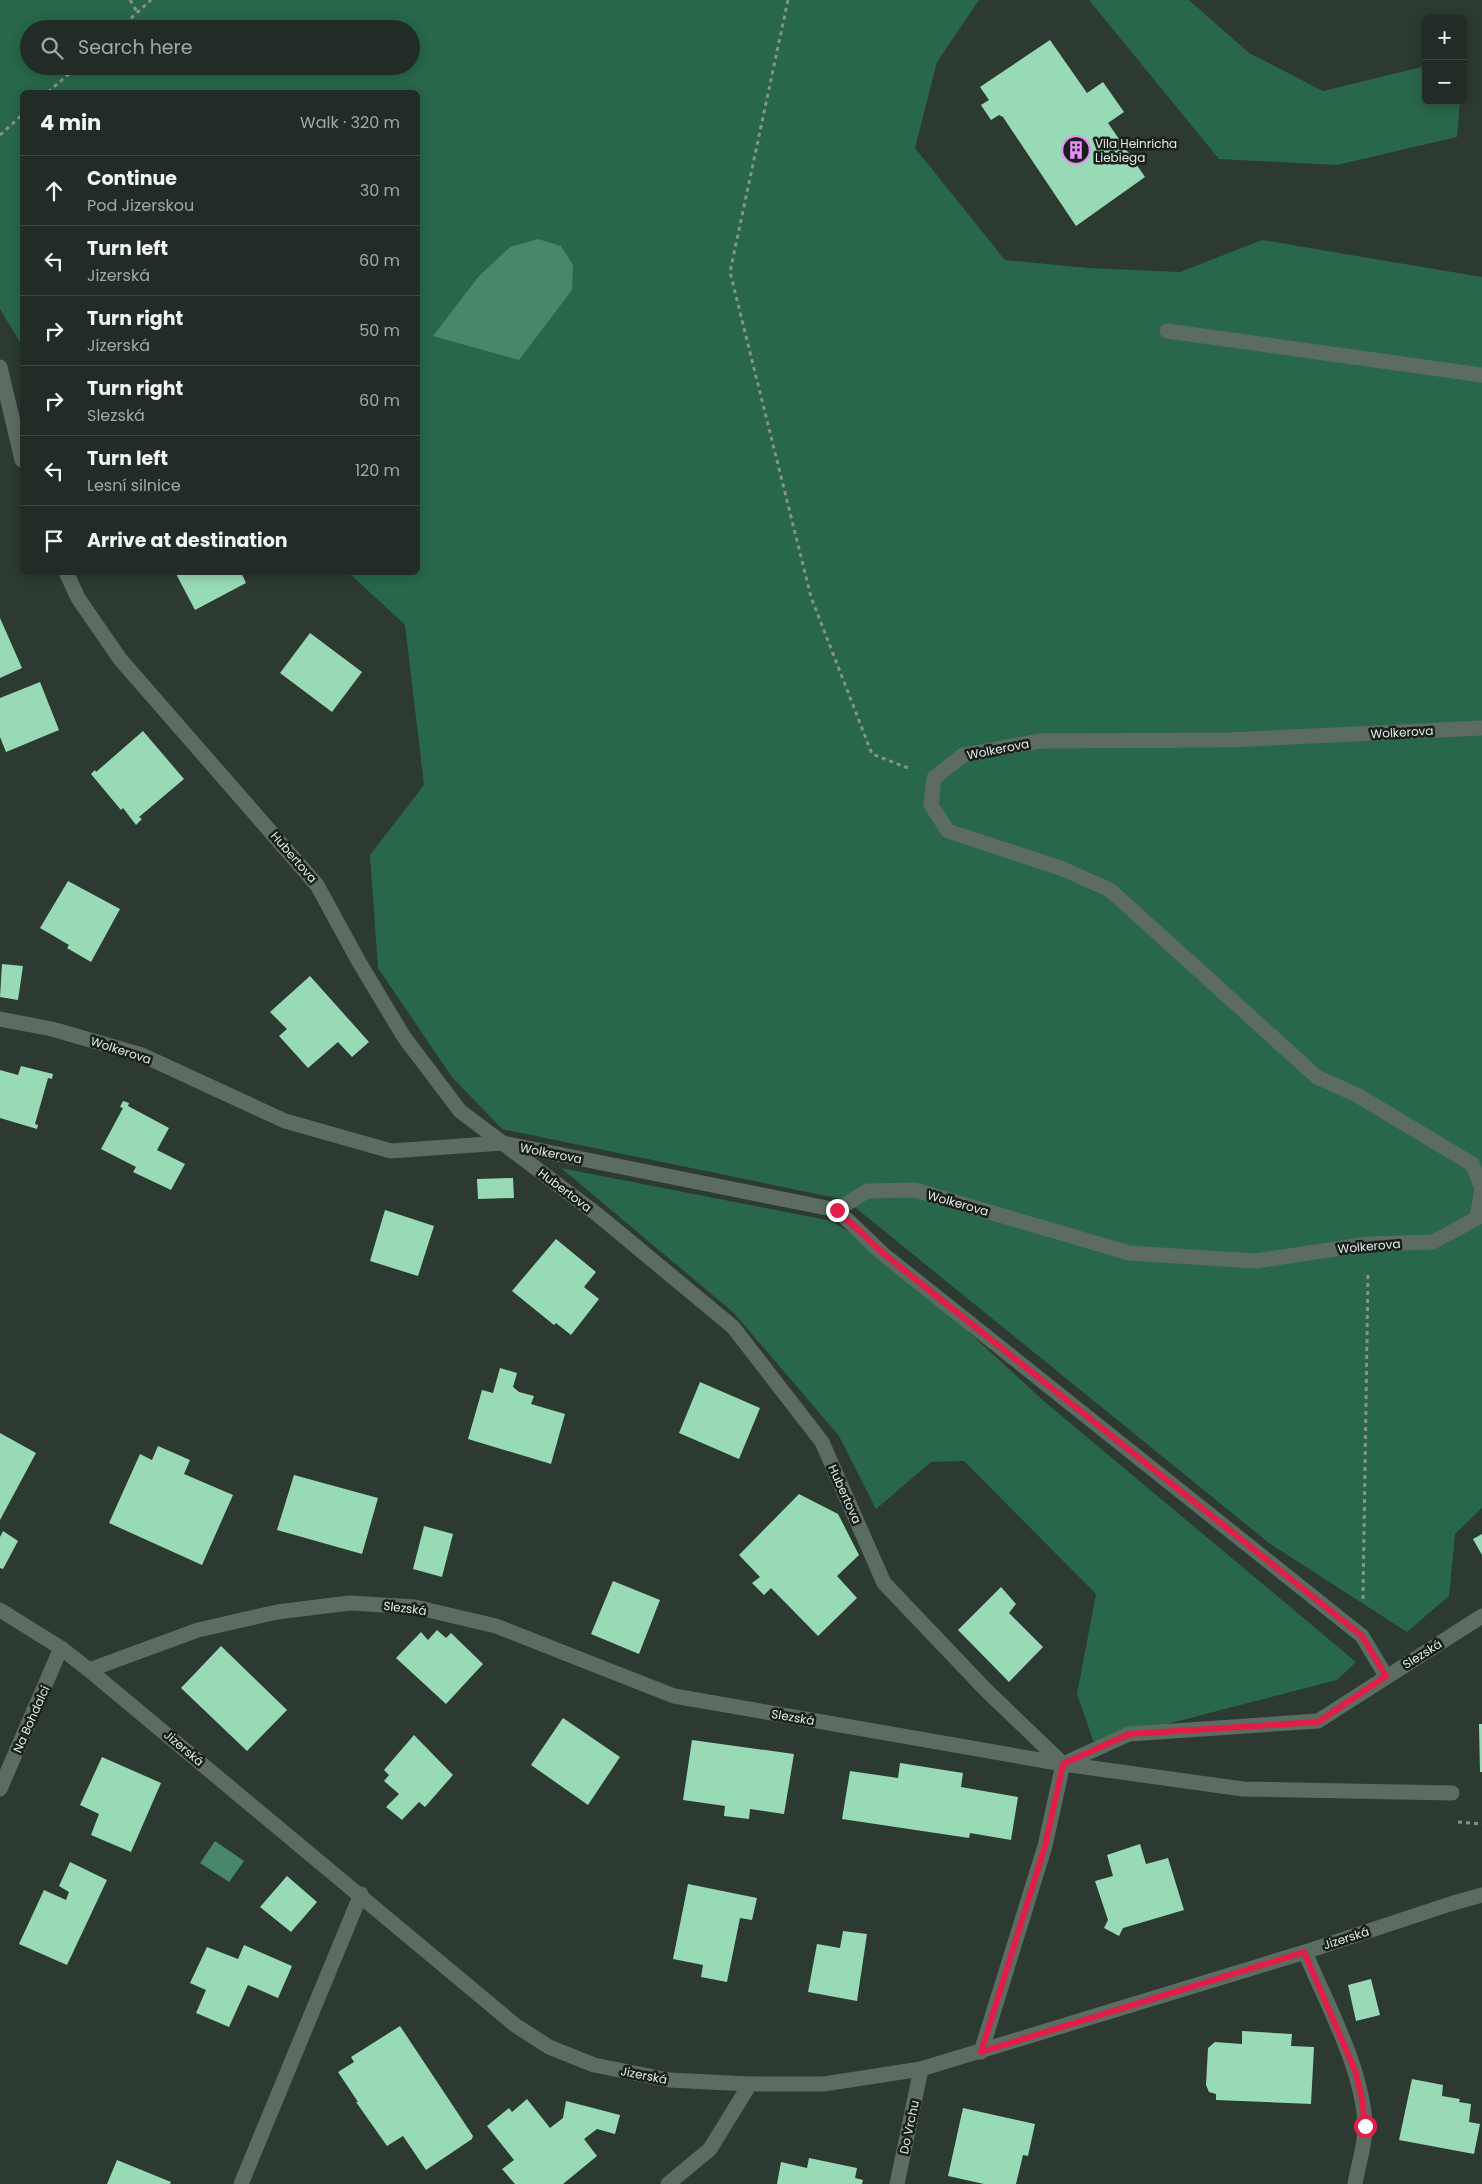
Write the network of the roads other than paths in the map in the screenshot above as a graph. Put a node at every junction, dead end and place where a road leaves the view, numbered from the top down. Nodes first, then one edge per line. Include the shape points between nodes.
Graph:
1 (1167, 331) dead end
2 (0, 367) edge
3 (1482, 375) edge
4 (20, 452) edge
5 (67, 575) edge
6 (1482, 728) edge
7 (0, 1019) edge
8 (502, 1143) junction
9 (837, 1210) junction
10 (0, 1610) edge
11 (1482, 1616) edge
12 (62, 1648) junction
13 (89, 1670) junction
14 (1386, 1676) junction
15 (1063, 1764) junction
16 (0, 1789) edge
17 (1452, 1793) dead end
18 (361, 1894) junction
19 (1482, 1895) edge
20 (1304, 1952) junction
21 (981, 2052) junction
22 (921, 2069) junction
23 (750, 2084) junction
24 (241, 2184) edge
25 (668, 2184) edge
26 (898, 2184) edge
27 (1355, 2184) edge

1 - 3 street
2 - 4 street
5 - 8 street, Hubertova via 78,598 120,659 317,884 404,1037 460,1111
6 - 9 street, Wolkerova via 1230,740 1040,741 963,755 934,778 931,805 948,831 1063,869 1110,890 1317,1077 1357,1095 1472,1164 1482,1188 1477,1218 1433,1242 1368,1244 1256,1262 1129,1253 916,1190 867,1191
7 - 8 street, Wolkerova via 52,1029 142,1055 285,1121 391,1151
8 - 9 street, Wolkerova
8 - 15 street, Hubertova via 598,1215 732,1327 822,1442 884,1583 985,1689
9 - 14 street via 884,1254 1362,1636
10 - 12 street, Jizerská
11 - 14 street, Slezská
12 - 13 street, Jizerská
12 - 16 street, Na Bohdalci
13 - 15 street, Slezská via 198,1630 277,1612 350,1603 415,1607 496,1626 674,1696
13 - 18 street, Jizerská
14 - 15 street, Slezská via 1318,1722 1129,1734
15 - 17 street via 1243,1789
15 - 21 street via 1045,1846
18 - 23 street, Jizerská via 516,2025 549,2047 594,2064 669,2080
18 - 24 street
19 - 20 street, Jizerská
20 - 21 street, Jizerská
20 - 27 street via 1356,2073 1362,2100 1365,2126
21 - 22 street, Jizerská
22 - 23 street, Jizerská via 824,2084
22 - 26 street, Do Vrchu
23 - 25 street via 710,2149

